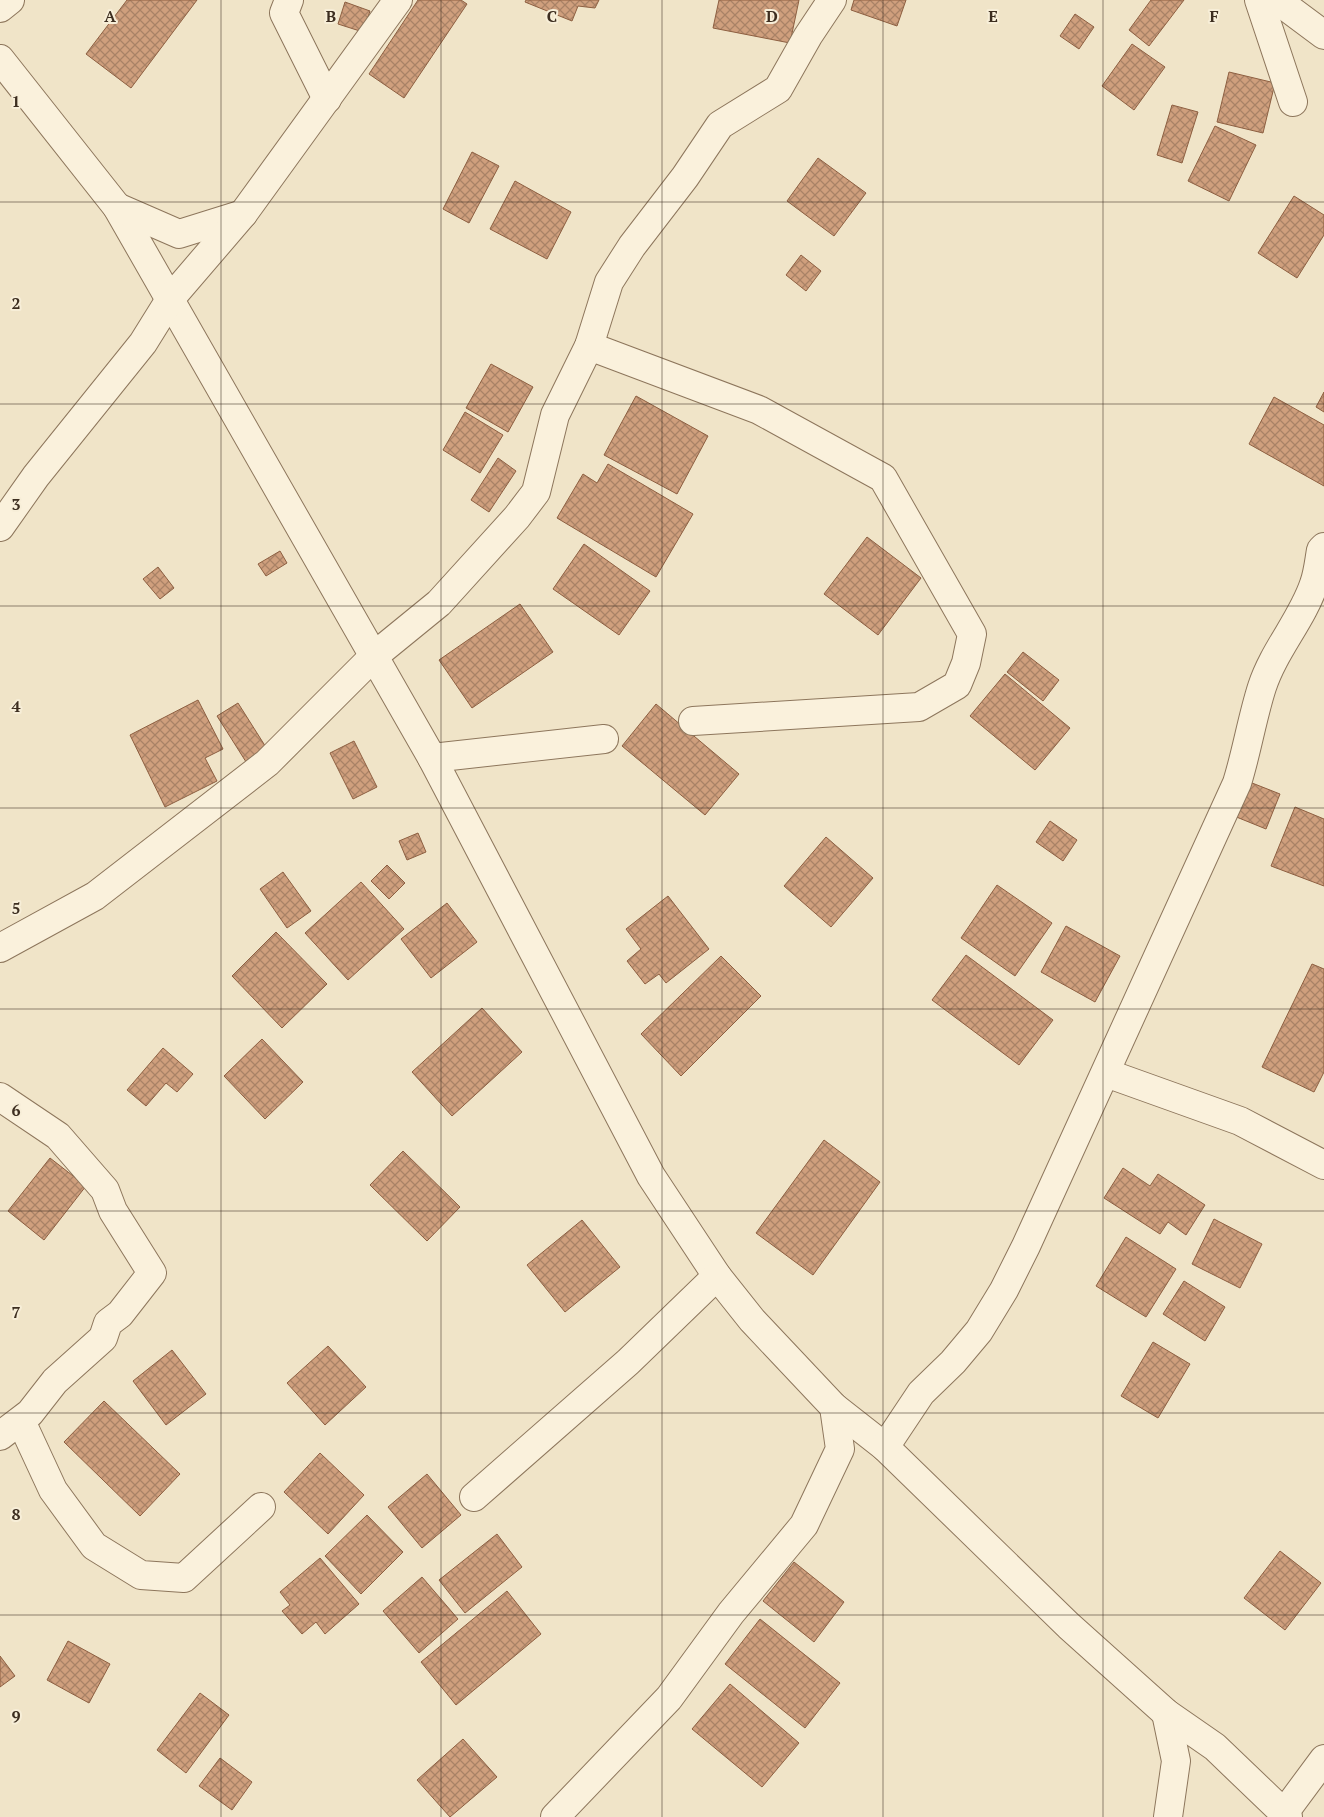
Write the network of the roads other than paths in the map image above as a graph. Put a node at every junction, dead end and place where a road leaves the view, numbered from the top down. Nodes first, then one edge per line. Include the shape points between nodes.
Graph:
1 (10, 0) edge
2 (289, 0) edge
3 (398, 0) edge
4 (832, 0) edge
5 (1259, 0) edge
6 (1277, 0) edge
7 (0, 8) edge
8 (1324, 35) edge
9 (0, 59) edge
10 (327, 99) junction
11 (1293, 102) dead end
12 (117, 207) junction
13 (243, 214) junction
14 (170, 298) junction
15 (589, 346) junction
16 (0, 527) edge
17 (1324, 547) edge
18 (374, 656) junction
19 (693, 721) dead end
20 (604, 739) dead end
21 (432, 758) junction
22 (0, 948) edge
23 (1106, 1072) junction
24 (0, 1098) edge
25 (1324, 1165) edge
26 (717, 1276) junction
27 (834, 1407) junction
28 (10, 1429) edge
29 (885, 1447) junction
30 (474, 1497) dead end
31 (261, 1507) dead end
32 (1166, 1714) junction
33 (1324, 1759) edge
34 (1286, 1815) edge
35 (555, 1817) edge
36 (1168, 1817) edge

1 - 7 street
2 - 10 street via 284,13
3 - 10 street
4 - 15 street via 778,89 720,125 632,246 609,282
5 - 11 street
6 - 8 street
9 - 12 street
10 - 13 street
12 - 13 street via 179,234
12 - 14 street
13 - 14 street
14 - 16 street via 143,343 36,476
14 - 18 street
15 - 18 street via 555,415 536,492 439,603
15 - 19 street via 759,410 883,478 972,634 957,685 919,707
17 - 23 street via 1311,591 1279,648 1262,687 1237,783
18 - 21 street
18 - 22 street via 267,763 186,827 95,896
20 - 21 street
21 - 26 street via 651,1176
23 - 25 street via 1240,1120
23 - 29 street via 1004,1290 979,1331 953,1362 921,1392
24 - 28 street via 58,1136 105,1190 113,1211 152,1273 120,1314 108,1323 103,1338 55,1381 30,1413
26 - 27 street via 752,1320
26 - 30 street via 628,1362
27 - 29 street
27 - 35 street via 840,1449 804,1525 731,1613 668,1698
28 - 31 street via 94,1546 141,1575 184,1578
29 - 32 street via 1069,1626
32 - 34 street via 1215,1747
32 - 36 street via 1176,1761
33 - 34 street

